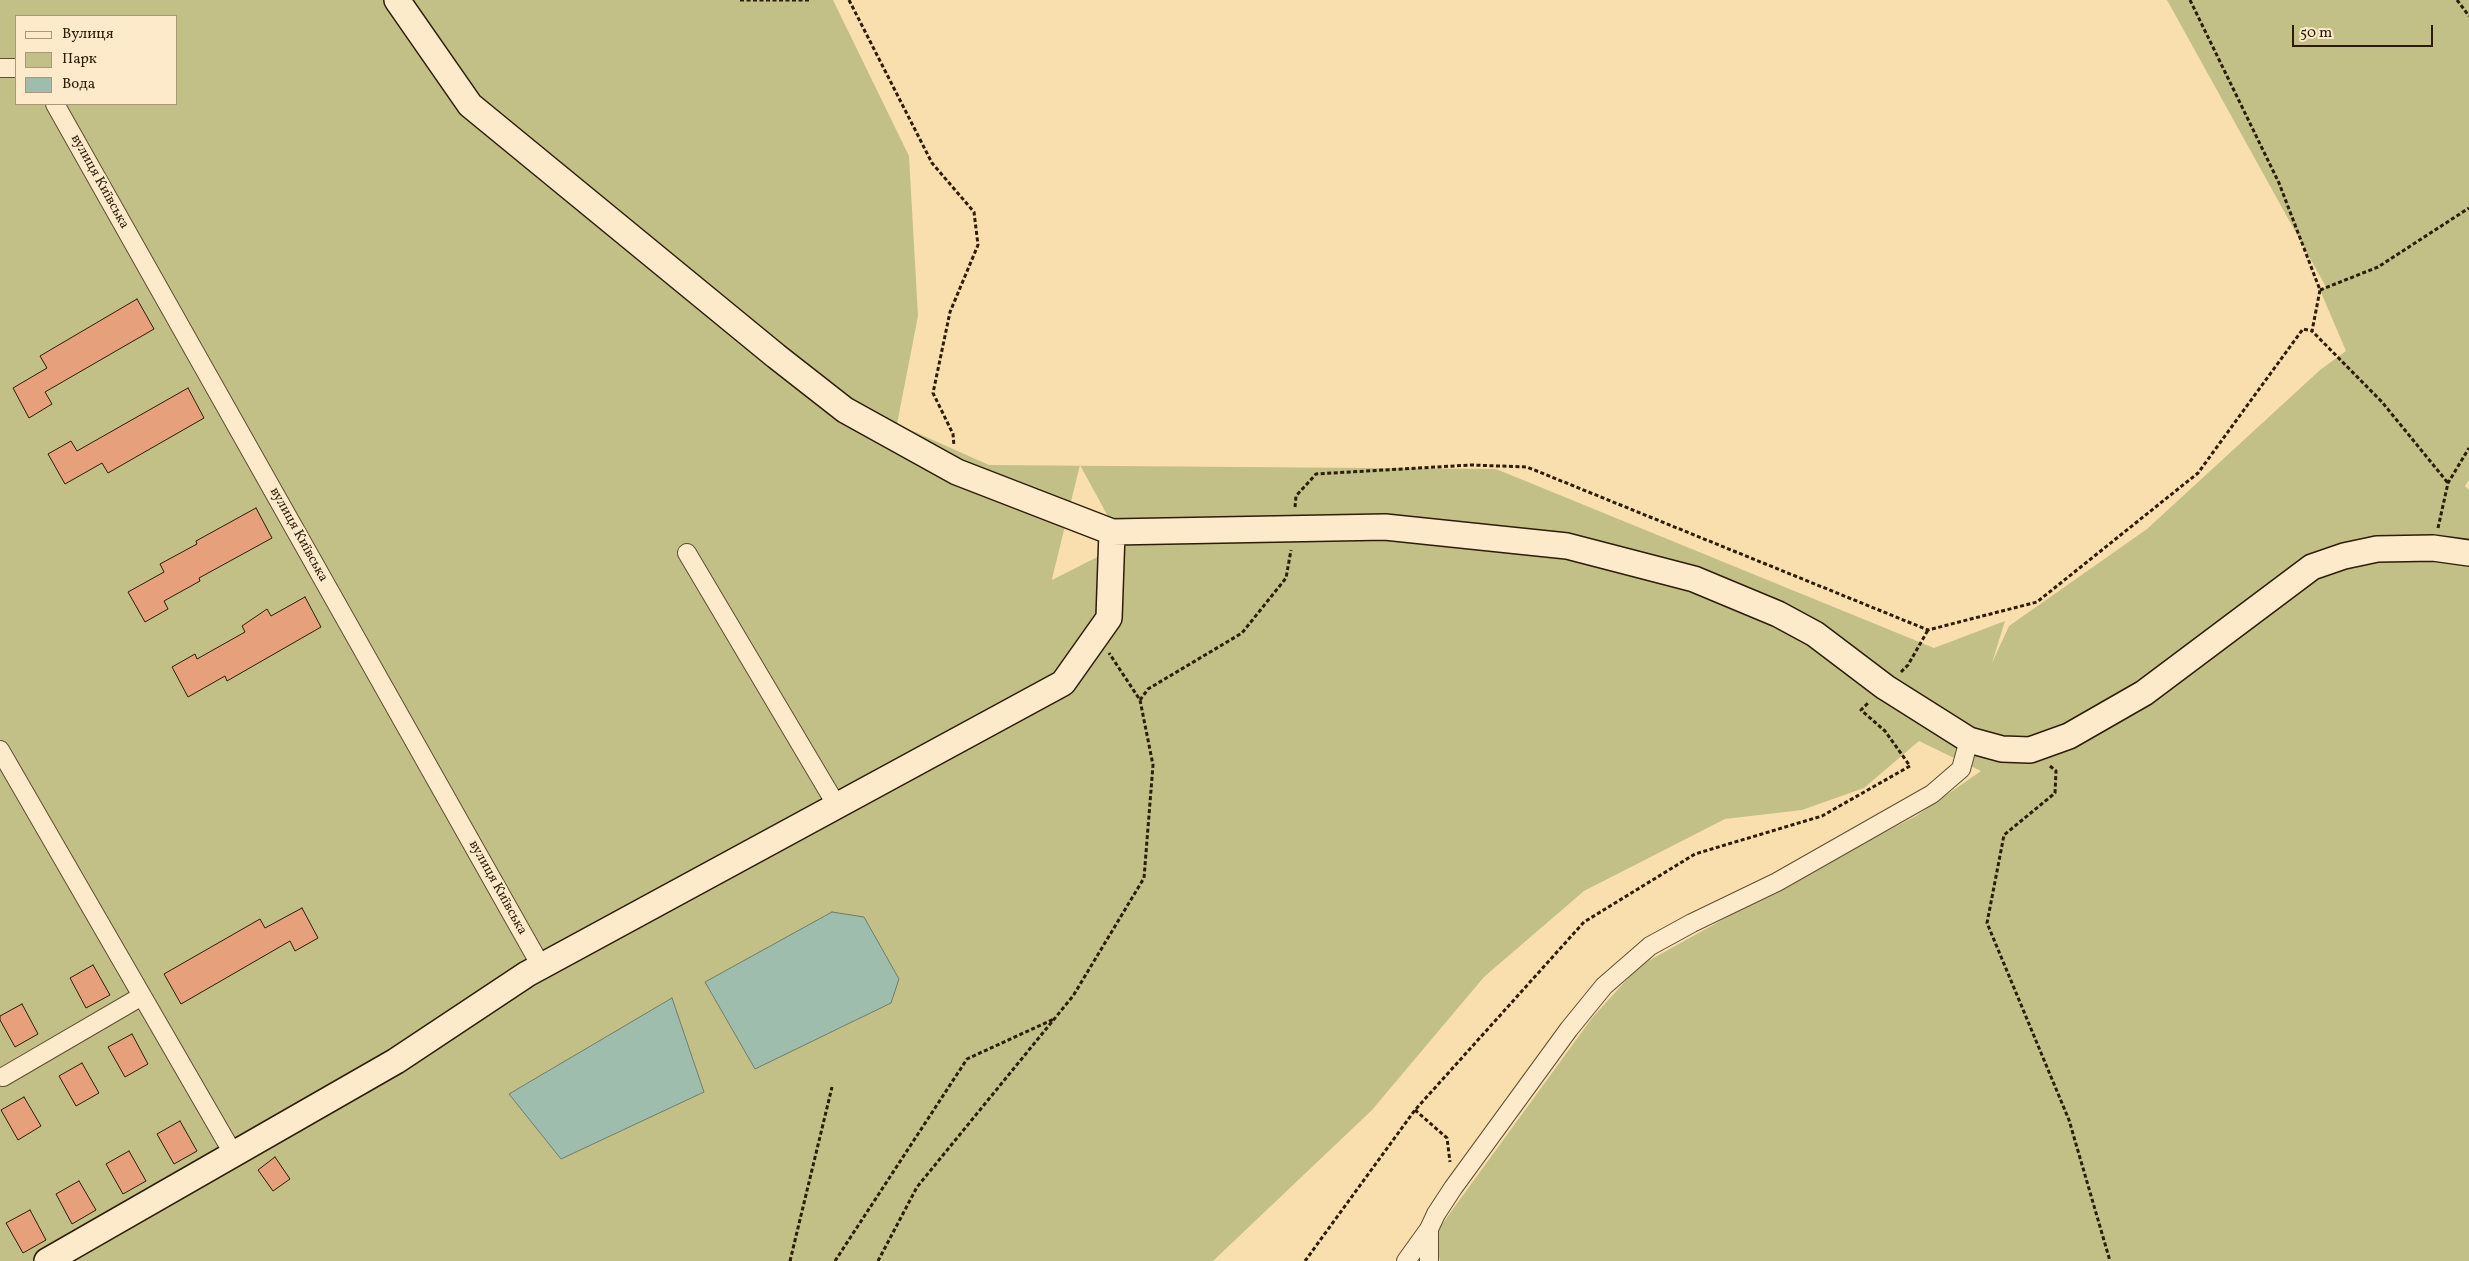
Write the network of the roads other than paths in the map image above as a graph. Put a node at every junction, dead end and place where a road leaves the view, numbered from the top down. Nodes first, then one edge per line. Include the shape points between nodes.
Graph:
1 (397, 0) edge
2 (0, 68) edge
3 (15, 68) edge
4 (56, 105) edge
5 (1112, 532) junction
6 (686, 553) dead end
7 (2469, 553) edge
8 (1969, 740) junction
9 (0, 750) edge
10 (837, 806) junction
11 (541, 966) junction
12 (142, 996) junction
13 (3, 1077) dead end
14 (234, 1155) junction
15 (1429, 1230) junction
16 (47, 1261) edge
17 (1406, 1261) edge
18 (1429, 1261) edge

1 - 5 street via 470,105 845,410 956,472
2 - 3 street
4 - 11 street, вулиця Київська
5 - 8 street via 1385,527 1567,546 1694,579 1778,614 1815,634 1885,687
5 - 10 street via 1109,618 1063,683
6 - 10 street
7 - 8 street via 2434,548 2377,549 2312,567 2144,693 2069,736 2030,750 2002,749
8 - 15 street via 1961,768 1932,794 1777,882 1650,946 1610,980 1569,1029 1453,1188
9 - 12 street
10 - 11 street
11 - 14 street via 396,1061
12 - 13 street
12 - 14 street
14 - 16 street
15 - 17 street
15 - 18 street

